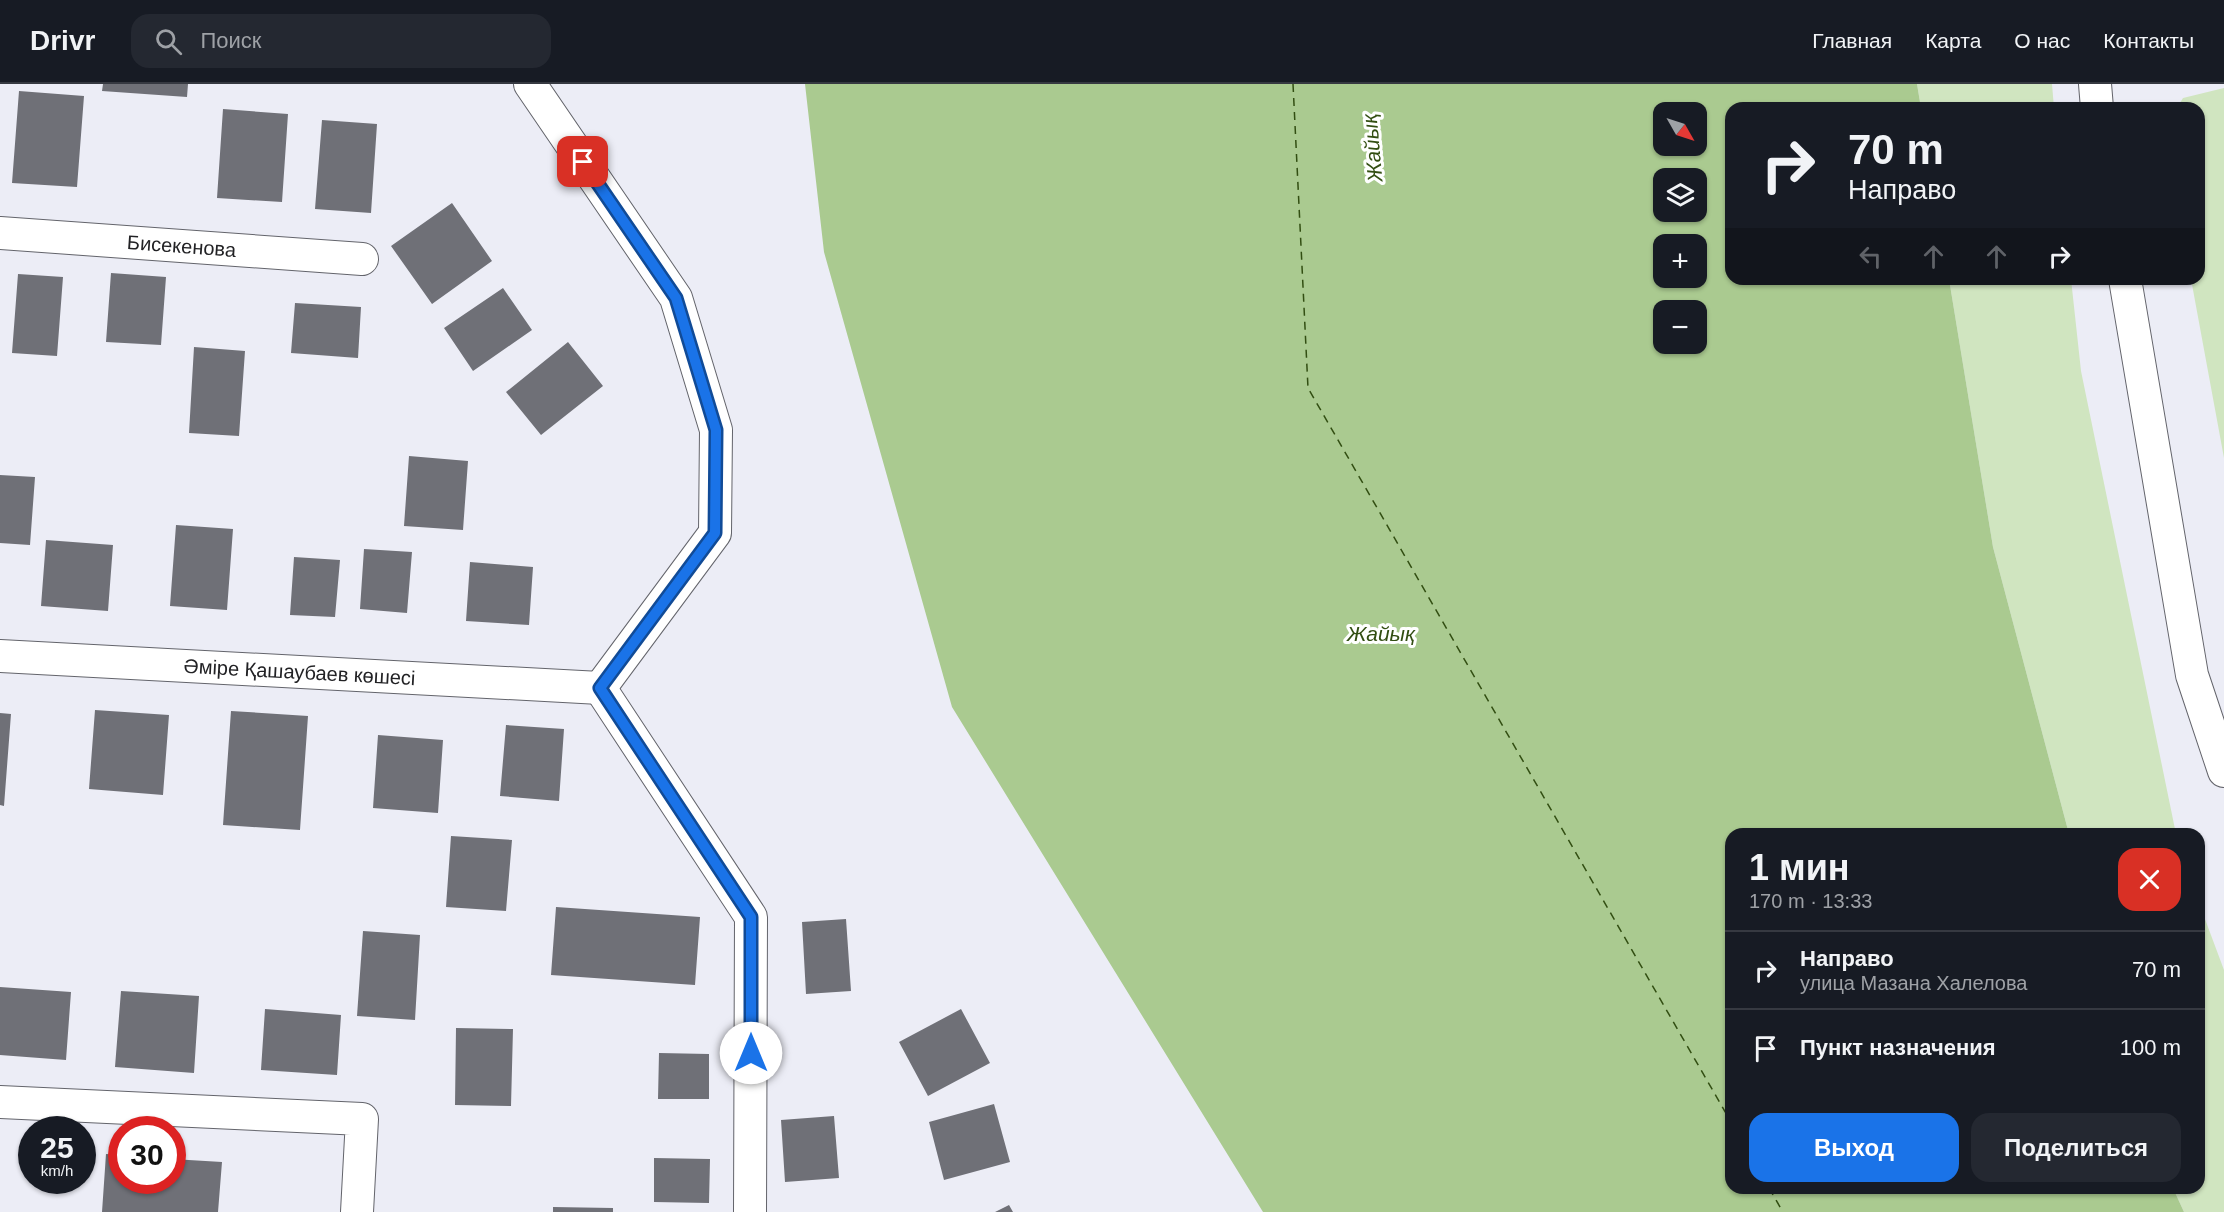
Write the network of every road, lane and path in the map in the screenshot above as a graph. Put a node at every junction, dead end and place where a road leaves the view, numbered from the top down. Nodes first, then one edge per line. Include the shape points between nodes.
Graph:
1 (530, 84) edge
2 (2096, 84) edge
3 (2097, 102) edge
4 (0, 233) edge
5 (362, 259) dead end
6 (2127, 285) edge
7 (0, 656) edge
8 (600, 688) junction
9 (2224, 771) edge
10 (0, 1102) edge
11 (357, 1212) edge
12 (750, 1212) edge

1 - 8 street via 676,298 716,430 715,533
2 - 3 street
4 - 5 street, Бисекенова
6 - 9 street via 2192,675
7 - 8 street, Әміре Қашаубаев көшесі
8 - 12 street via 751,917
10 - 11 street via 362,1119

